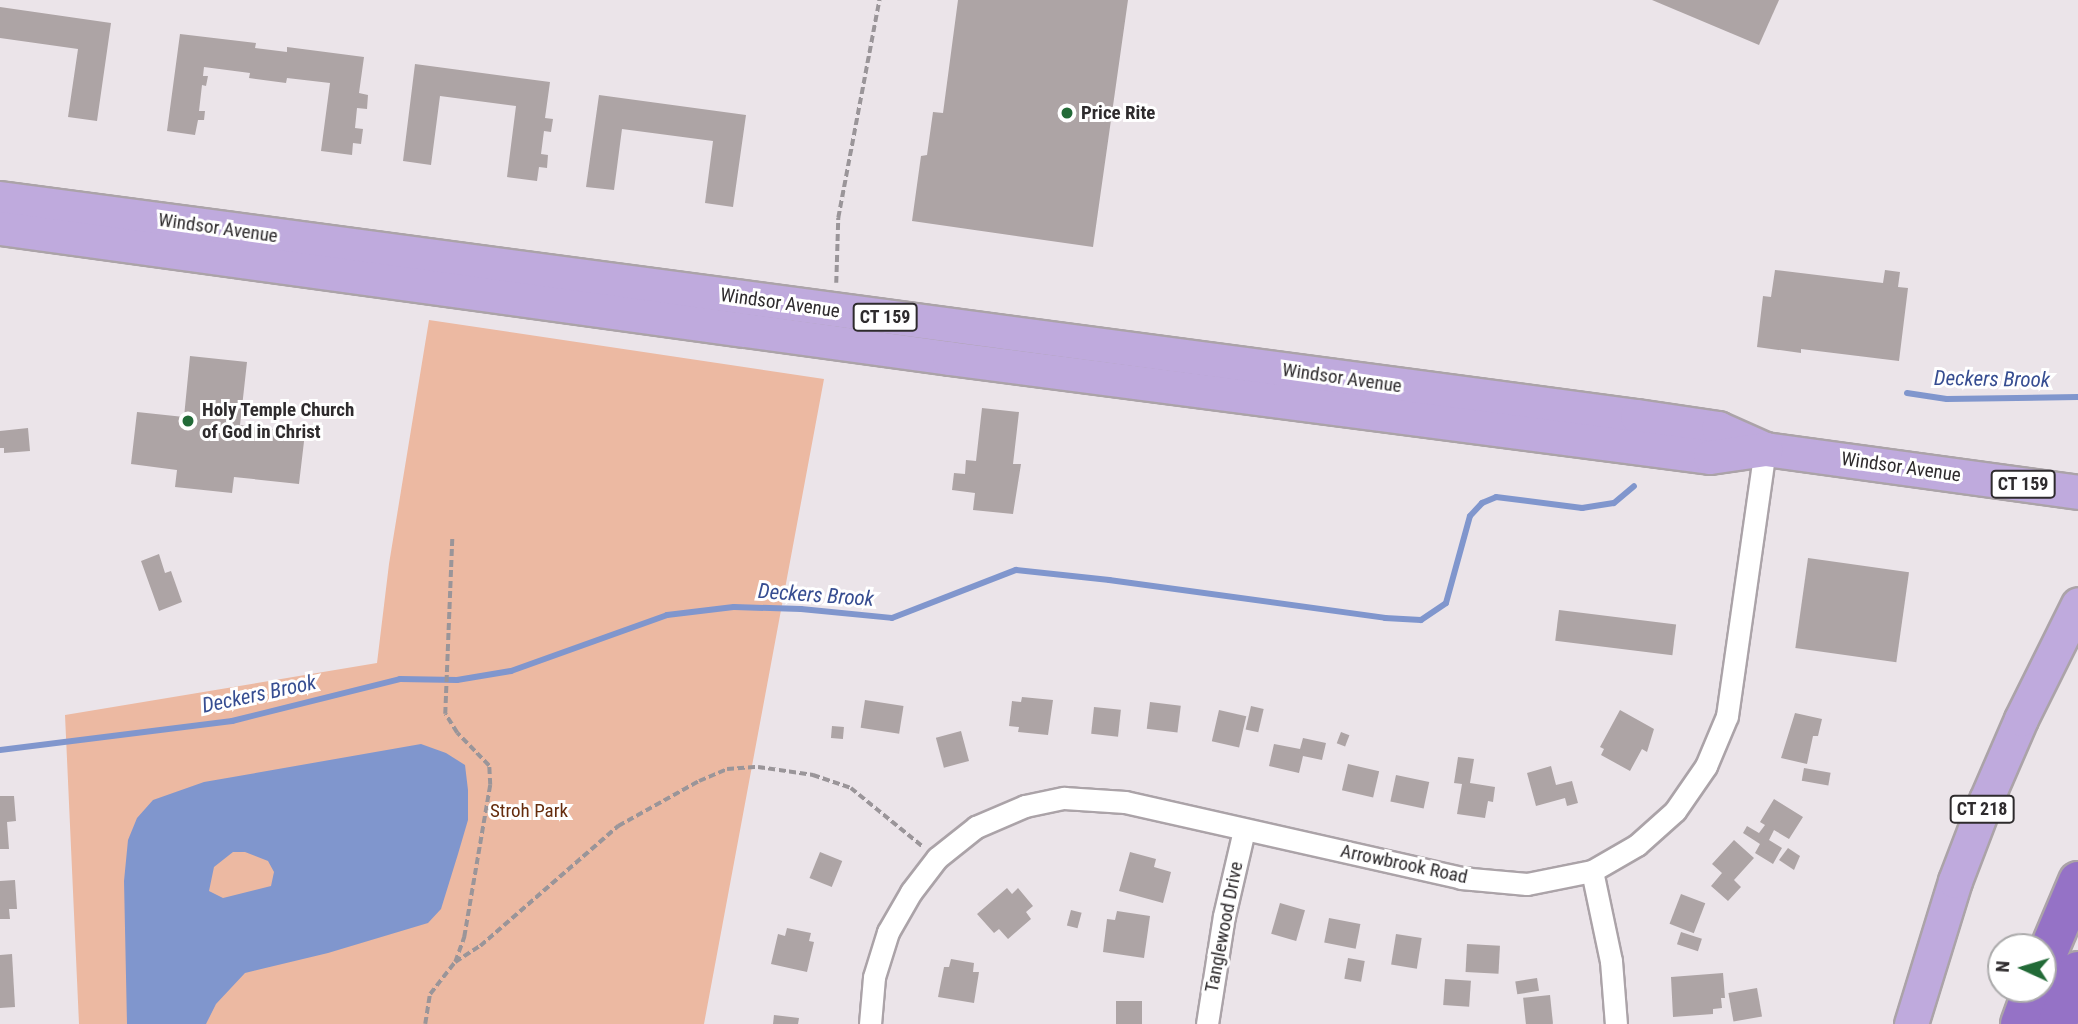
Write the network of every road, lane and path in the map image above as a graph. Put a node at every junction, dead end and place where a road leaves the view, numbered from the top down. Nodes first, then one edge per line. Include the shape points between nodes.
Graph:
1 (879, 0) edge
2 (0, 198) edge
3 (0, 228) edge
4 (336, 258) junction
5 (836, 283) dead end
6 (1765, 449) junction
7 (2078, 492) edge
8 (452, 536) dead end
9 (2078, 604) edge
10 (1244, 830) junction
11 (937, 858) junction
12 (1592, 871) junction
13 (2078, 881) edge
14 (2056, 933) edge
15 (455, 962) junction
16 (2078, 971) edge
17 (2028, 1003) edge
18 (425, 1024) edge
19 (870, 1024) edge
20 (1207, 1024) edge
21 (1616, 1024) edge
22 (1911, 1024) edge
23 (2020, 1024) edge
24 (2057, 1024) edge

1 - 5 path via 838,218
2 - 4 main road, Windsor Avenue / CT 159
3 - 4 main road, Windsor Avenue / CT 159
4 - 6 main road, Windsor Avenue / CT 159 via 1584,425 1718,428
6 - 7 main road, Windsor Avenue / CT 159
6 - 12 street, Arrowbrook Road via 1727,716 1706,766 1675,811 1637,845
8 - 15 path via 445,714 489,766 490,785 464,937
9 - 22 main road, CT 218 via 1986,800 1955,881
10 - 11 street, Arrowbrook Road via 1125,802 1064,798 1025,806 976,827
10 - 12 street, Arrowbrook Road via 1461,878 1527,884
10 - 20 street, Tanglewood Drive via 1224,916
11 - 15 path via 851,789 813,775 758,767 727,769 618,826 480,946
11 - 19 street, Arrowbrook Road via 888,932 874,977
12 - 21 street via 1611,961
13 - 14 highway
15 - 18 path via 430,994
16 - 24 highway
17 - 23 highway

